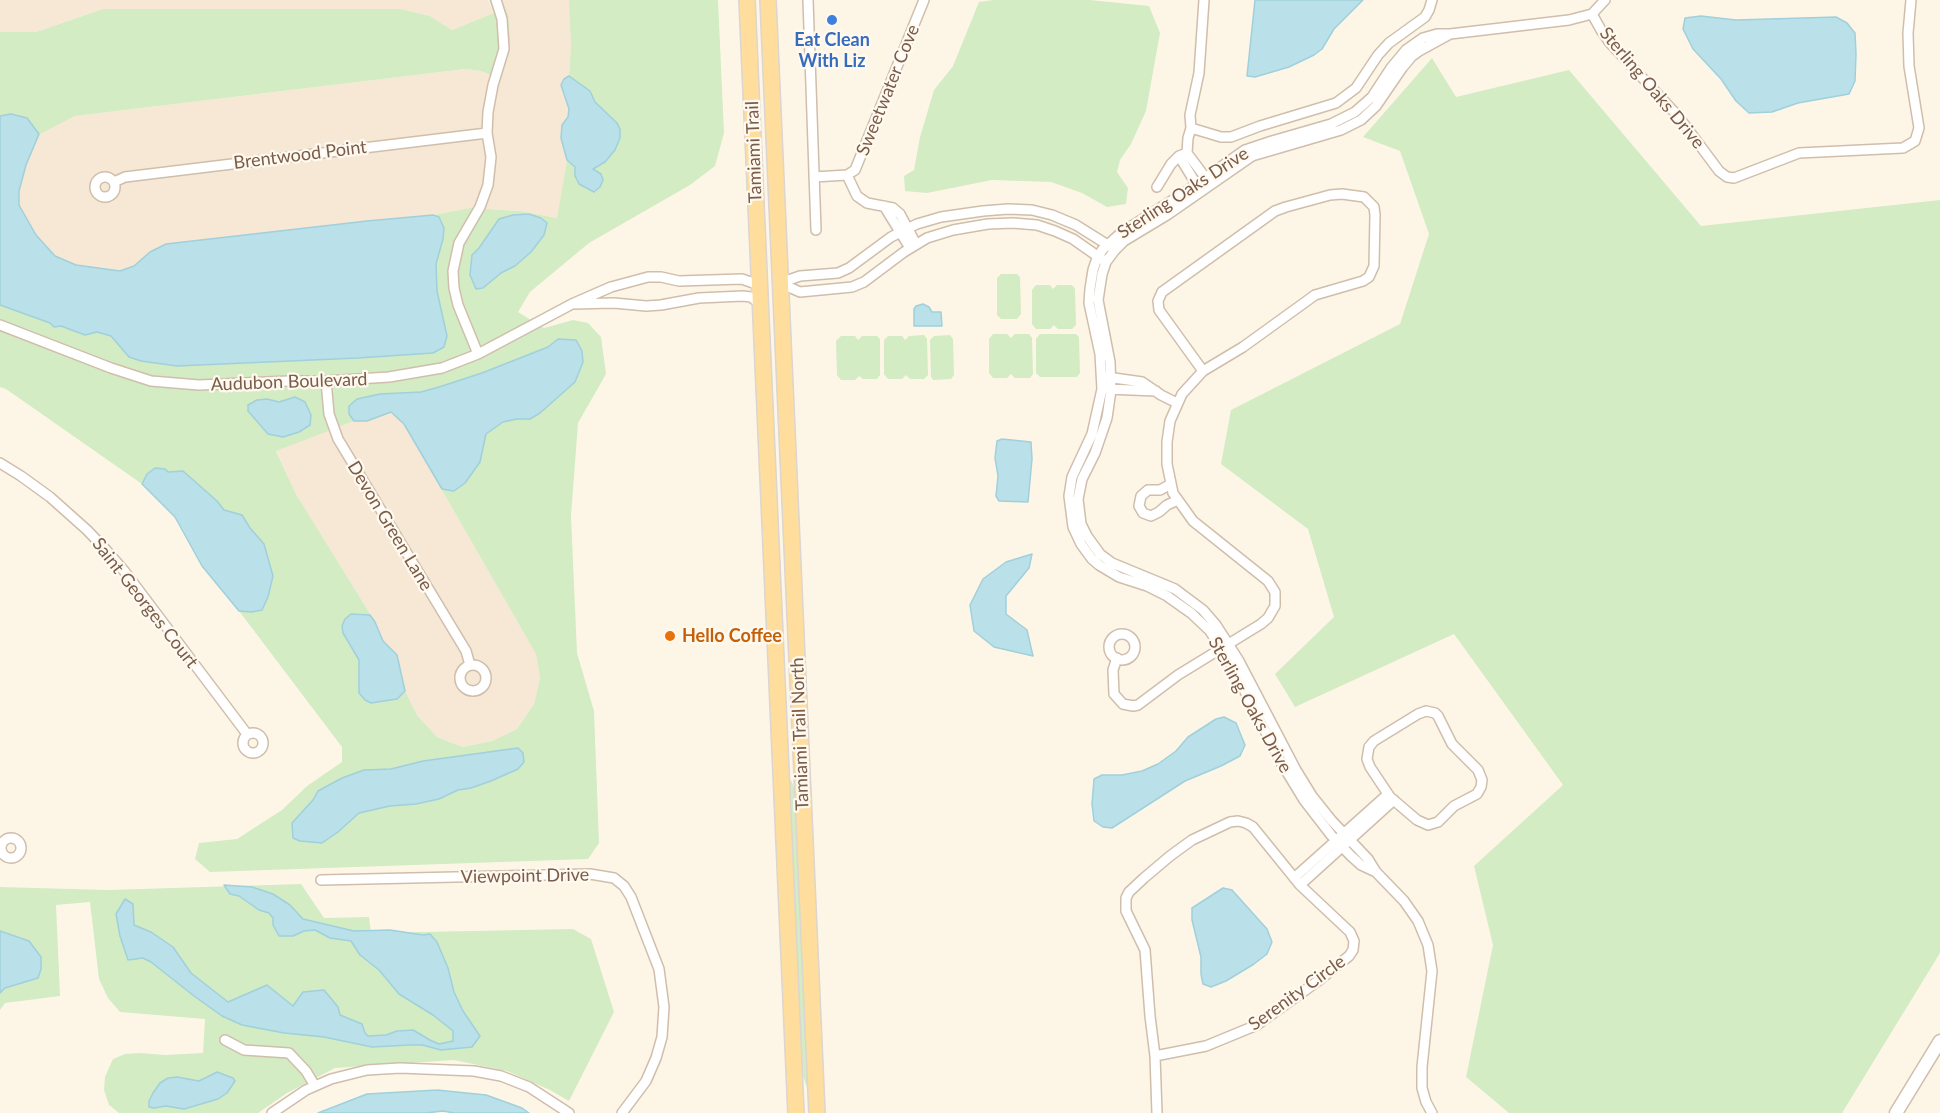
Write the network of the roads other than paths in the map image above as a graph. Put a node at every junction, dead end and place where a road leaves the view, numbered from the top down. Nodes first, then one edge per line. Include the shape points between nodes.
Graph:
1 (496, 0) edge
2 (747, 0) edge
3 (768, 0) edge
4 (808, 0) edge
5 (924, 0) edge
6 (1203, 0) edge
7 (1431, 0) edge
8 (1605, 0) edge
9 (1911, 0) edge
10 (1592, 15) junction
11 (1397, 36) junction
12 (1410, 53) junction
13 (1191, 128) junction
14 (487, 133) junction
15 (1183, 154) junction
16 (847, 175) junction
17 (814, 177) junction
18 (755, 179) junction
19 (1208, 181) junction
20 (114, 182) dead end
21 (1157, 187) dead end
22 (1199, 188) junction
23 (816, 230) dead end
24 (904, 230) junction
25 (913, 246) junction
26 (1111, 247) junction
27 (1102, 259) junction
28 (780, 283) junction
29 (759, 285) junction
30 (760, 303) junction
31 (572, 304) junction
32 (0, 324) edge
33 (478, 354) junction
34 (1203, 371) junction
35 (1106, 377) junction
36 (326, 381) junction
37 (1106, 389) junction
38 (1156, 391) junction
39 (785, 399) junction
40 (1177, 403) junction
41 (0, 463) edge
42 (1171, 484) junction
43 (1178, 500) junction
44 (771, 535) junction
45 (1225, 646) junction
46 (797, 656) junction
47 (776, 658) junction
48 (1117, 658) dead end
49 (470, 665) dead end
50 (247, 735) dead end
51 (802, 783) junction
52 (1391, 797) junction
53 (1342, 840) junction
54 (321, 880) dead end
55 (1297, 881) junction
56 (225, 1040) dead end
57 (1940, 1041) edge
58 (1155, 1056) junction
59 (315, 1086) junction
60 (272, 1113) edge
61 (569, 1113) edge
62 (622, 1113) edge
63 (796, 1113) edge
64 (817, 1113) edge
65 (1157, 1113) edge
66 (1432, 1113) edge
67 (1896, 1113) edge

1 - 14 street via 504,49 489,98
2 - 18 main road, Tamiami Trail
3 - 28 main road, Tamiami Trail
4 - 17 street
5 - 16 street, Sweetwater Cove via 855,170
6 - 13 street
7 - 11 street via 1425,17
8 - 10 street, Sterling Oaks Drive
9 - 10 street, Sterling Oaks Drive via 1910,66 1919,128 1915,141 1903,148 1798,153 1734,178 1719,171 1678,116 1610,43
10 - 12 street, Sterling Oaks Drive via 1450,34
11 - 12 street
11 - 13 street via 1378,55 1356,88 1336,103 1231,137
12 - 19 street, Sterling Oaks Drive via 1376,106 1353,125 1252,156
13 - 15 street
14 - 20 street, Brentwood Point via 125,177
14 - 33 street via 491,157 488,185 459,243 453,271 458,305
15 - 19 street
15 - 21 street via 1171,164
15 - 22 street
16 - 17 street, Sweetwater Cove
16 - 24 street, Sweetwater Cove via 858,196 867,203 893,208 900,214
17 - 23 street
18 - 28 main road via 768,232 770,266
18 - 29 main road, Tamiami Trail
19 - 22 street, Sterling Oaks Drive
22 - 26 street, Sterling Oaks Drive
24 - 25 street, Sweetwater Cove
24 - 26 street via 928,220 966,213 1032,210 1076,225
24 - 28 street via 838,273 800,276
25 - 27 street via 953,230 1013,223 1055,231
25 - 28 street via 852,287 800,292
26 - 27 street, Sterling Oaks Drive
27 - 35 street, Sterling Oaks Drive via 1098,300 1107,342
28 - 39 main road, Tamiami Trail North
29 - 30 main road, Tamiami Trail
29 - 31 street, Audubon Boulevard via 742,279 648,278 611,287
29 - 39 main road via 771,304
30 - 31 street, Audubon Boulevard via 743,297 699,298 646,306
30 - 44 main road, Tamiami Trail North
31 - 33 street, Audubon Boulevard
32 - 36 street, Audubon Boulevard via 151,381 199,385
33 - 36 street, Audubon Boulevard via 411,375
34 - 34 street via 1315,296 1369,277 1374,266 1376,215 1369,201 1359,195 1336,195 1281,209 1162,292 1160,310
34 - 40 street
35 - 37 street, Sterling Oaks Drive
35 - 38 street via 1142,382
36 - 49 street, Devon Green Lane via 329,414 338,439 466,651
37 - 38 street
37 - 45 street, Sterling Oaks Drive via 1104,427 1079,488 1084,530 1110,562 1162,582 1203,610 1216,625
38 - 40 street
39 - 46 main road, Tamiami Trail North
40 - 42 street via 1167,442
41 - 50 street, Saint Georges Court via 50,497 106,550
42 - 43 street
42 - 43 street via 1160,490 1148,490 1141,496 1139,506 1151,516
43 - 45 street via 1193,521 1268,581 1275,592 1275,606 1268,618
44 - 46 main road via 787,644
44 - 47 main road, Tamiami Trail North
45 - 48 street via 1133,706 1123,704 1114,694
45 - 53 street, Sterling Oaks Drive
46 - 51 main road, Tamiami Trail North
47 - 51 main road via 784,662 787,671 790,737
47 - 63 main road, Tamiami Trail North
51 - 64 main road, Tamiami Trail North
52 - 52 street via 1421,823 1432,825 1454,806 1477,794 1481,787 1480,773 1452,744 1435,713 1418,714 1369,747 1368,764
52 - 53 street
53 - 55 street
53 - 66 street, Sterling Oaks Drive via 1368,859 1412,910 1423,932 1432,971 1422,1088
54 - 62 street, Viewpoint Drive via 590,874 614,878 631,897 659,969 664,1007 656,1058 646,1081
55 - 58 street, Serenity Circle via 1350,932 1354,941 1351,954 1257,1025 1206,1046
55 - 58 street, Serenity Circle via 1253,827 1234,821 1182,847 1130,892 1126,911 1145,950
56 - 59 street via 244,1050 289,1053
57 - 67 street
58 - 65 street, Serenity Circle
59 - 60 street
59 - 61 street via 349,1074 385,1068 474,1071 529,1087

